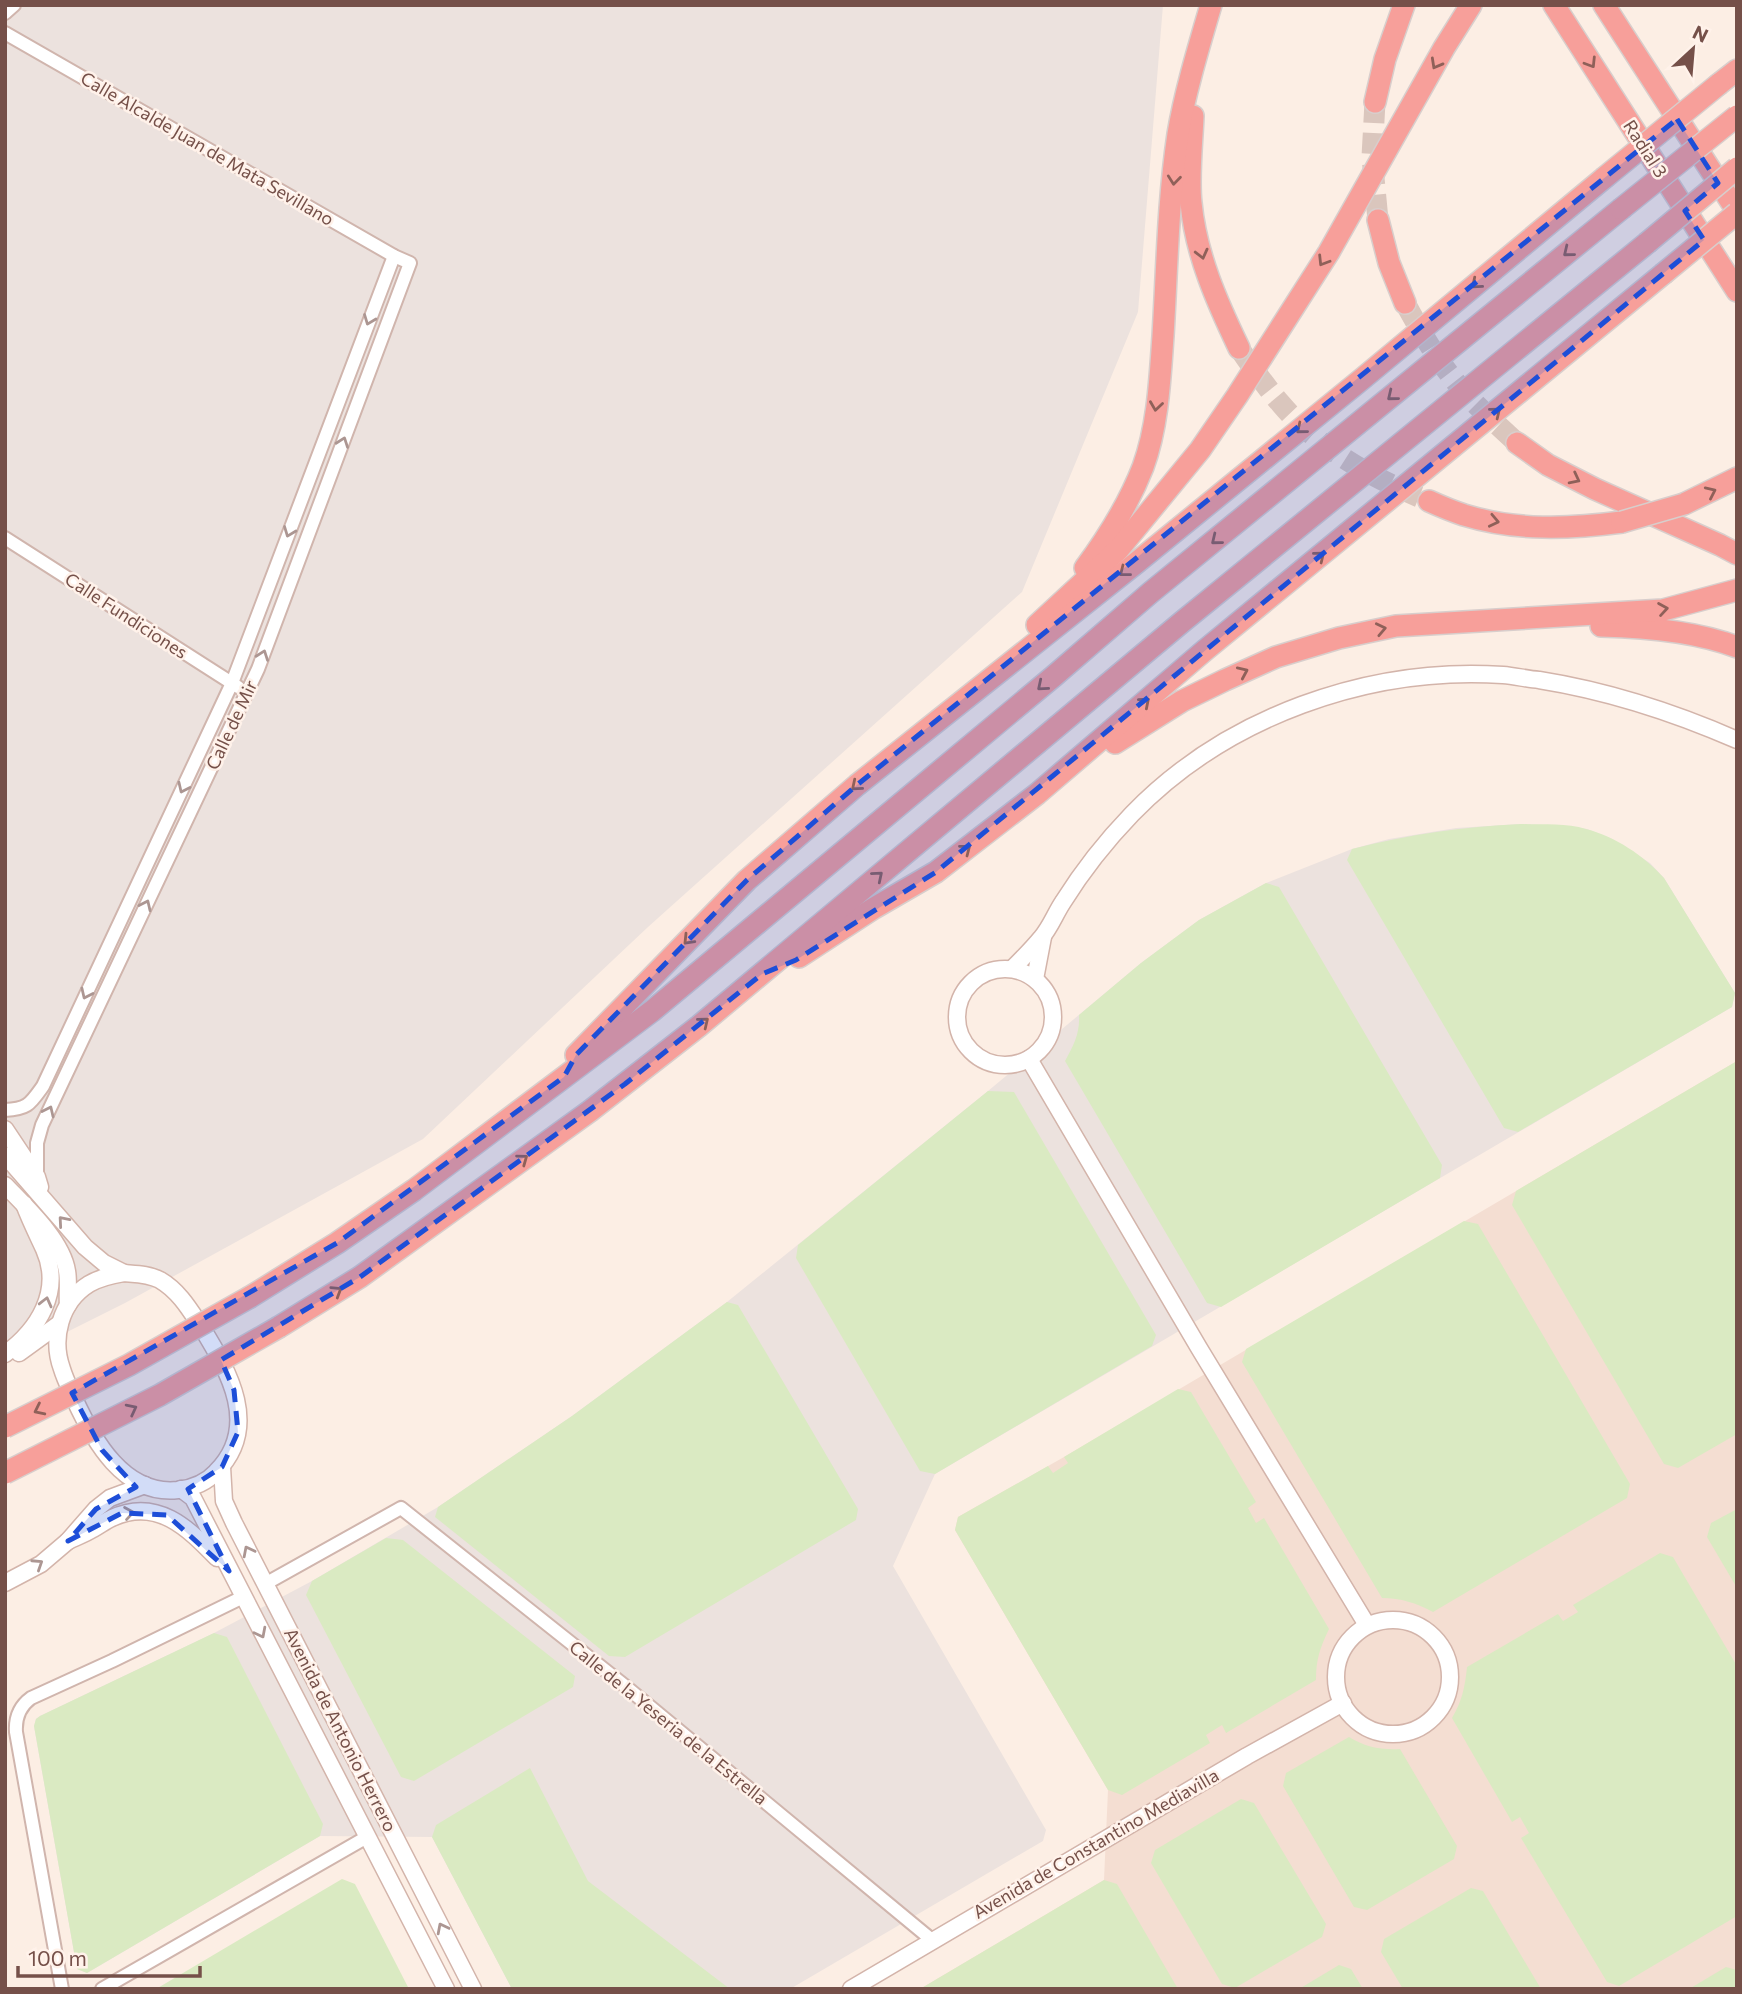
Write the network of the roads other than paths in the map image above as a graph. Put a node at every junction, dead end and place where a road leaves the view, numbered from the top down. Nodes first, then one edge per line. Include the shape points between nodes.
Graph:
1 (14, 5) edge
2 (1211, 5) edge
3 (1404, 5) edge
4 (1471, 5) edge
5 (1554, 5) edge
6 (1604, 5) edge
7 (5, 13) edge
8 (5, 33) edge
9 (1200, 41) junction
10 (1737, 70) edge
11 (1376, 102) tunnel mouth
12 (1737, 116) edge
13 (1737, 168) edge
14 (1737, 212) edge
15 (1378, 220) tunnel mouth
16 (394, 256) junction
17 (410, 263) joint
18 (1737, 291) edge
19 (1405, 303) tunnel mouth
20 (1239, 348) tunnel mouth
21 (1517, 443) tunnel mouth
22 (1737, 478) edge
23 (1429, 501) tunnel mouth
24 (5, 538) edge
25 (1737, 554) edge
26 (1737, 590) edge
27 (1424, 623) junction
28 (1018, 642) junction
29 (1737, 647) edge
30 (232, 683) junction
31 (247, 692) junction
32 (1737, 740) edge
33 (908, 743) junction
34 (1037, 794) junction
35 (1043, 937) junction
36 (1012, 969) junction
37 (762, 974) junction
38 (1035, 979) junction
39 (1029, 1059) junction
40 (564, 1077) junction
41 (5, 1110) edge
42 (5, 1129) edge
43 (5, 1155) edge
44 (37, 1177) junction
45 (5, 1185) edge
46 (42, 1196) junction
47 (24, 1204) junction
48 (124, 1273) junction
49 (68, 1305) junction
50 (60, 1324) junction
51 (5, 1356) edge
52 (5, 1427) edge
53 (222, 1467) junction
54 (5, 1473) edge
55 (145, 1485) junction
56 (181, 1489) junction
57 (68, 1541) junction
58 (229, 1571) junction
59 (5, 1583) edge
60 (265, 1584) junction
61 (243, 1597) junction
62 (1367, 1625) junction
63 (1343, 1703) junction
64 (367, 1837) junction
65 (932, 1940) junction
66 (62, 1989) edge
67 (102, 1989) edge
68 (446, 1989) edge
69 (473, 1989) edge
70 (852, 1989) edge

1 - 7 street
2 - 9 highway
3 - 11 highway
4 -> 28 highway via 1329,253 1215,429 1118,550
5 -> 18 highway, Radial 3
6 - 14 highway
8 - 16 street, Calle Alcalde Juan de Mata Sevillano
9 -> 20 highway via 1191,202 1202,258
9 -> 28 highway via 1178,133 1160,380 1143,466 1098,551
10 -> 33 highway, bridge via 1362,379
12 -> 40 highway, bridge via 1150,593 652,1011
37 -> 13 highway, bridge via 1182,622
34 -> 14 highway, bridge
15 - 19 highway
16 - 17 street, Calle Alcalde Juan de Mata Sevillano
16 -> 30 street, Calle de Mir
31 -> 17 street, Calle de Mir
21 -> 25 highway via 1595,489
23 -> 22 highway, bridge via 1465,515 1535,527 1581,528 1684,504
24 - 30 street, Calle Fundiciones
27 -> 26 highway via 1663,610
27 - 29 highway via 1630,627 1692,635
34 -> 27 highway via 1182,701 1276,657 1339,638
28 - 33 highway
30 - 31 street, Calle Fundiciones
30 -> 41 street, Calle de Mir via 43,1086 23,1108
44 -> 31 street, Calle de Mir via 37,1143 43,1125
32 - 35 street via 1638,702 1572,685 1503,675 1432,675 1357,687 1270,717 1206,752 1172,778 1094,856
33 -> 40 highway via 747,880 576,1055
37 -> 34 highway via 796,960 936,873
35 - 36 street
35 - 38 street
36 - 38 street
36 - 39 street via 988,972 968,986 957,1007 959,1031 970,1050 985,1061 1012,1065
54 -> 37 highway, bridge via 160,1395 360,1277 590,1111
38 - 39 street via 1053,1014 1047,1040
39 - 62 street
40 -> 52 highway, bridge via 337,1243 129,1365
42 - 44 street
43 - 46 street
44 - 46 street
45 - 47 street
48 -> 46 street via 85,1247
47 - 49 street via 62,1256
51 -> 47 street via 42,1315 50,1283 45,1251
48 - 49 street via 89,1284
48 - 53 street via 160,1280 173,1290 186,1303 229,1376 239,1432
49 - 50 street
50 - 51 street via 19,1353
50 - 55 street via 61,1368 81,1413 102,1450 123,1473
53 - 56 street via 211,1478
60 -> 53 street, Avenida de Antonio Herrero via 224,1501
55 - 56 street via 164,1491
55 - 57 street via 110,1498
56 - 58 street, Avenida de Antonio Herrero via 193,1498
57 -> 58 street via 122,1513 167,1515
59 -> 57 street via 41,1564
58 - 61 street, Avenida de Antonio Herrero
60 - 65 street, Calle de la Yeseria de la Estrella via 401,1508
69 -> 60 street, Avenida de Antonio Herrero
61 -> 64 street, Avenida de Antonio Herrero
61 - 66 street via 31,1698 19,1711 16,1731
62 - 63 street via 1353,1635 1339,1659 1337,1687
62 - 63 street via 1400,1620 1430,1632 1449,1660 1447,1697 1424,1725 1388,1734 1355,1719
63 - 65 street, Avenida de Constantino Mediavilla
64 - 67 street
64 - 68 street, Avenida de Antonio Herrero
65 - 70 street, Avenida de Constantino Mediavilla

